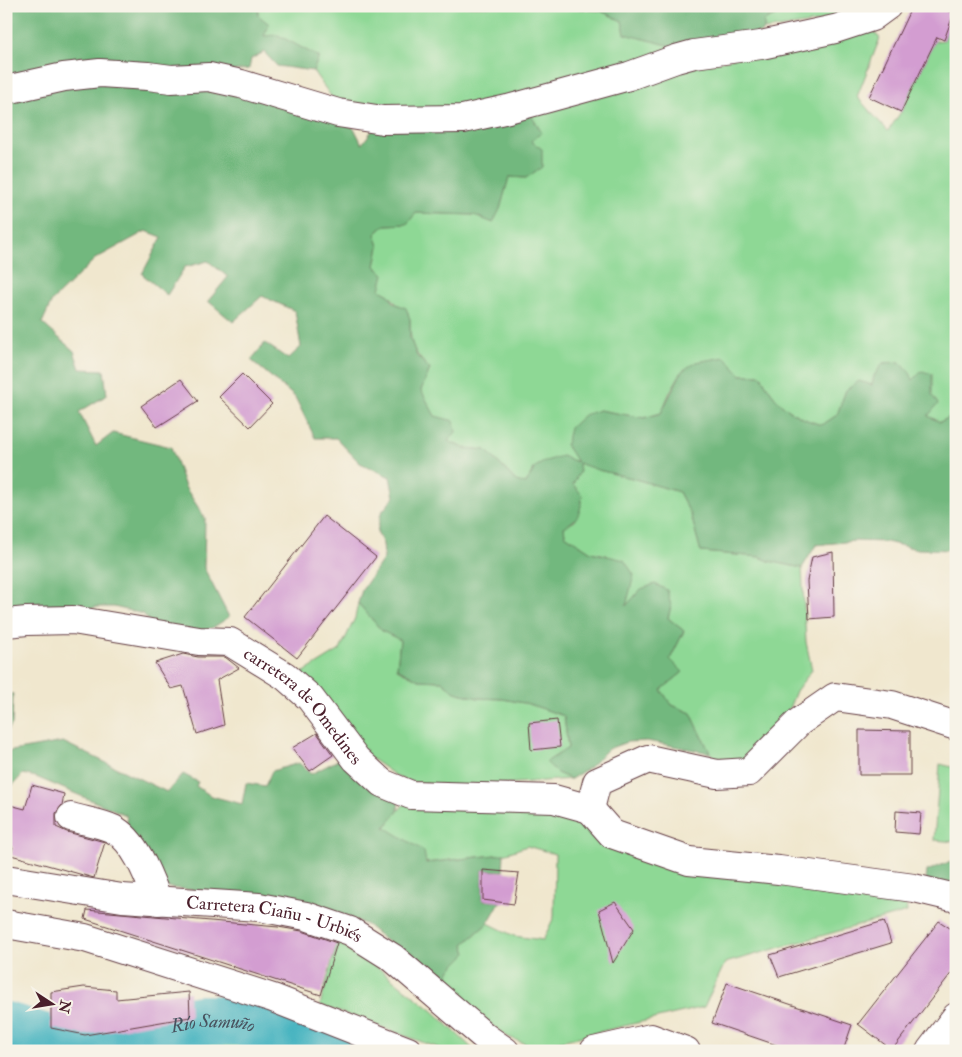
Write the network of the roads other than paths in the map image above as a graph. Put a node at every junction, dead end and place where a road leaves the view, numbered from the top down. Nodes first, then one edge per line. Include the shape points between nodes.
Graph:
1 (887, 6) edge
2 (6, 90) edge
3 (6, 623) edge
4 (956, 726) edge
5 (590, 809) junction
6 (72, 817) dead end
7 (6, 879) edge
8 (956, 898) edge
9 (158, 901) junction
10 (6, 924) edge
11 (956, 1017) edge
12 (408, 1051) edge
13 (505, 1051) edge
14 (594, 1051) edge
15 (686, 1051) edge
16 (930, 1051) edge

1 - 2 street via 872,17 835,29 761,45 694,54 628,76 463,119 383,120 338,113 209,77 171,79 93,74
3 - 5 street, carretera de Omedines via 73,620 199,641 230,642 285,676 310,698 356,759 382,783 411,795 554,800
4 - 5 street via 892,705 835,698 799,722 749,772 717,774 648,759 597,782
5 - 8 street via 612,834 689,861 914,888
6 - 9 street via 113,829 123,837 141,861
7 - 9 street, Carretera Ciañu - Urbiés
9 - 13 street, Carretera Ciañu - Urbiés via 259,907 306,916 350,931 393,958
10 - 12 street via 85,938 273,998
11 - 16 street
14 - 15 street via 651,1038

